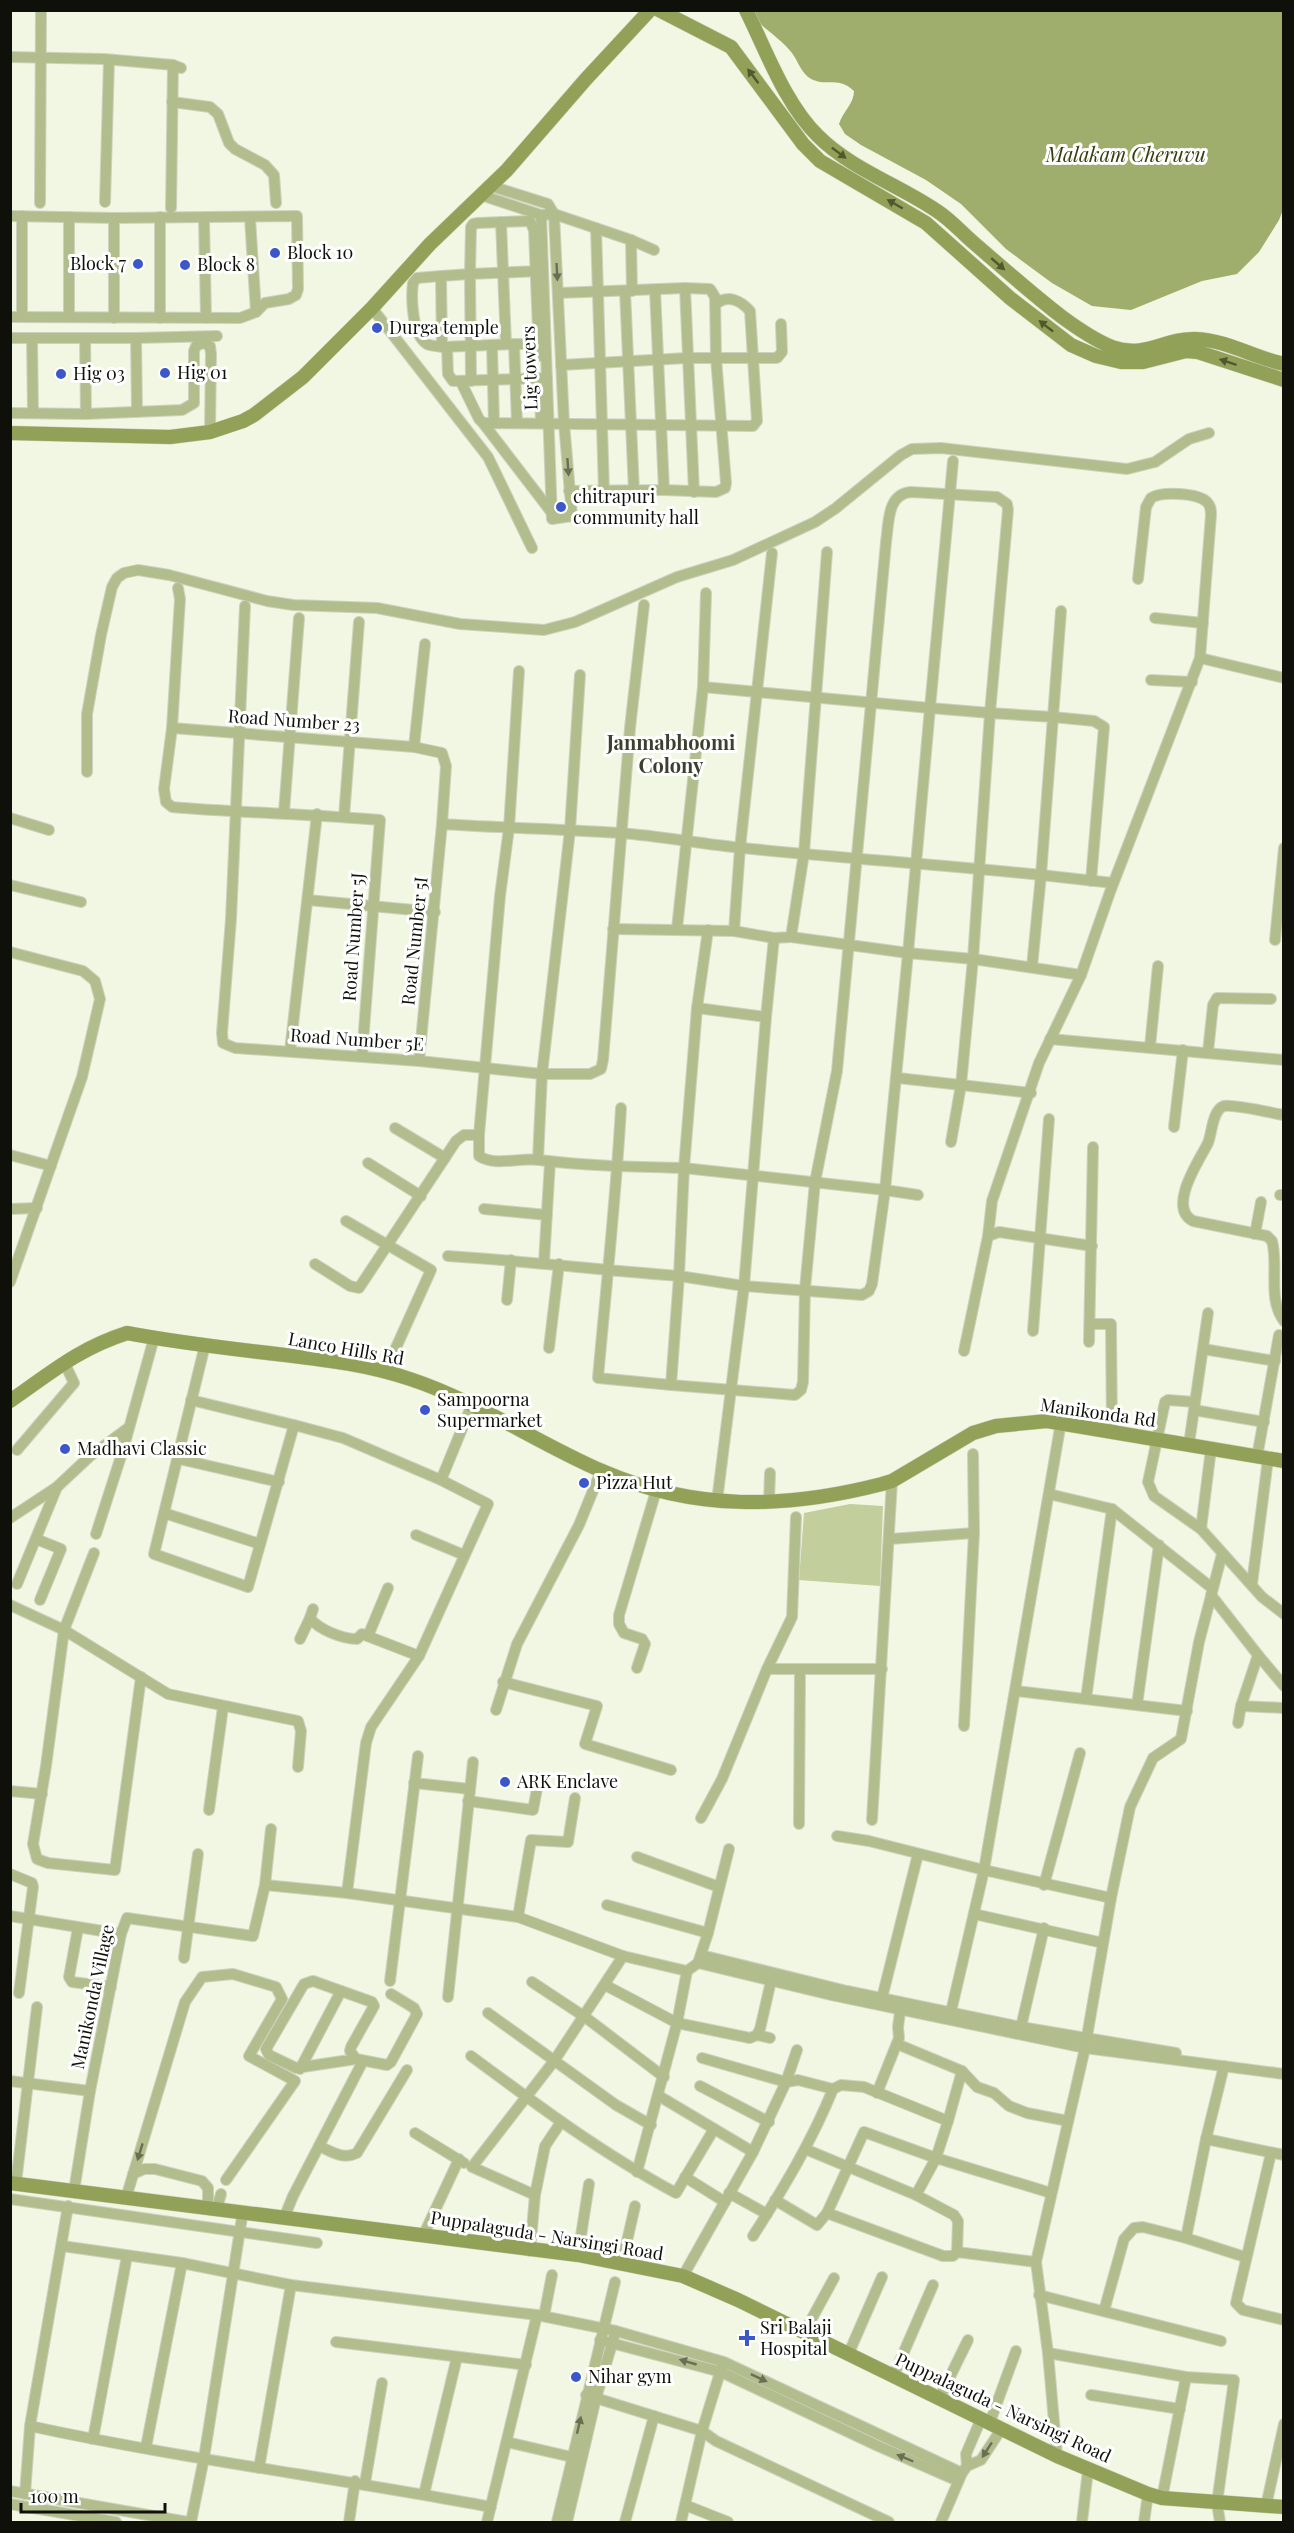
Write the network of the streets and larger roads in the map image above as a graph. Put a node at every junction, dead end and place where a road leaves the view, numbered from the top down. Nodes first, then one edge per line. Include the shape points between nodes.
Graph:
1 (41, 10) edge
2 (650, 10) edge
3 (659, 10) edge
4 (746, 10) edge
5 (758, 38) junction
6 (737, 54) junction
7 (10, 57) edge
8 (41, 58) junction
9 (109, 60) junction
10 (172, 102) junction
11 (817, 136) junction
12 (802, 144) junction
13 (486, 191) junction
14 (105, 202) dead end
15 (40, 203) dead end
16 (276, 203) dead end
17 (171, 208) dead end
18 (554, 214) junction
19 (541, 215) junction
20 (10, 216) edge
21 (22, 216) junction
22 (69, 216) junction
23 (160, 217) junction
24 (114, 218) junction
25 (204, 218) junction
26 (249, 218) junction
27 (501, 222) junction
28 (596, 228) junction
29 (631, 240) junction
30 (654, 250) dead end
31 (540, 271) junction
32 (504, 273) junction
33 (470, 274) junction
34 (441, 276) junction
35 (685, 288) junction
36 (655, 290) junction
37 (629, 291) junction
38 (598, 292) junction
39 (559, 293) junction
40 (716, 304) junction
41 (372, 308) junction
42 (256, 312) junction
43 (10, 317) edge
44 (22, 317) junction
45 (69, 317) junction
46 (114, 318) junction
47 (160, 318) junction
48 (206, 318) junction
49 (781, 324) dead end
50 (217, 336) dead end
51 (10, 338) edge
52 (32, 338) junction
53 (85, 338) junction
54 (136, 338) junction
55 (560, 342) junction
56 (542, 343) junction
57 (510, 344) junction
58 (470, 345) junction
59 (492, 345) junction
60 (1199, 345) junction
61 (444, 347) junction
62 (1131, 357) junction
63 (687, 358) junction
64 (716, 358) junction
65 (752, 358) junction
66 (658, 360) junction
67 (628, 361) junction
68 (599, 362) junction
69 (1284, 364) edge
70 (561, 365) junction
71 (543, 378) junction
72 (494, 380) junction
73 (516, 380) junction
74 (1284, 380) edge
75 (466, 381) junction
76 (137, 412) junction
77 (10, 413) edge
78 (33, 413) junction
79 (86, 414) junction
80 (489, 423) junction
81 (517, 423) junction
82 (545, 423) junction
83 (564, 423) junction
84 (661, 424) junction
85 (690, 424) junction
86 (631, 425) junction
87 (602, 426) junction
88 (722, 427) junction
89 (210, 432) junction
90 (10, 433) edge
91 (1209, 433) dead end
92 (953, 461) dead end
93 (569, 490) junction
94 (664, 490) junction
95 (604, 491) junction
96 (634, 491) junction
97 (693, 492) junction
98 (951, 494) junction
99 (552, 516) junction
100 (532, 548) dead end
101 (827, 552) dead end
102 (772, 553) dead end
103 (1138, 579) dead end
104 (178, 588) dead end
105 (706, 593) dead end
106 (644, 605) dead end
107 (245, 606) dead end
108 (1061, 611) dead end
109 (299, 618) dead end
110 (1155, 618) dead end
111 (359, 622) dead end
112 (1203, 623) junction
113 (425, 644) dead end
114 (1200, 658) junction
115 (519, 671) dead end
116 (580, 675) dead end
117 (1284, 678) edge
118 (1151, 680) dead end
119 (1191, 682) junction
120 (703, 687) junction
121 (758, 691) junction
122 (815, 697) junction
123 (872, 703) junction
124 (930, 708) junction
125 (990, 712) junction
126 (1053, 717) junction
127 (172, 728) junction
128 (239, 734) junction
129 (289, 736) junction
130 (350, 742) junction
131 (414, 747) junction
132 (87, 772) dead end
133 (236, 812) junction
134 (284, 812) junction
135 (317, 814) junction
136 (344, 817) junction
137 (10, 818) edge
138 (442, 824) junction
139 (509, 828) junction
140 (49, 830) dead end
141 (570, 830) junction
142 (622, 833) junction
143 (687, 840) junction
144 (740, 848) junction
145 (1284, 848) edge
146 (804, 853) junction
147 (858, 860) junction
148 (914, 862) junction
149 (978, 868) junction
150 (1041, 875) junction
151 (1091, 881) junction
152 (1113, 883) junction
153 (10, 885) edge
154 (1282, 885) edge
155 (308, 900) junction
156 (77, 901) dead end
157 (372, 906) junction
158 (435, 912) junction
159 (613, 929) junction
160 (677, 929) junction
161 (708, 930) junction
162 (734, 931) junction
163 (774, 938) junction
164 (791, 938) junction
165 (1275, 940) dead end
166 (851, 945) junction
167 (10, 952) edge
168 (908, 953) junction
169 (973, 959) junction
170 (1158, 966) dead end
171 (1032, 967) junction
172 (1081, 975) junction
173 (1271, 999) dead end
174 (697, 1008) junction
175 (766, 1017) junction
176 (1055, 1040) junction
177 (1150, 1047) junction
178 (1183, 1050) junction
179 (290, 1051) junction
180 (1208, 1052) junction
181 (362, 1056) junction
182 (1284, 1060) edge
183 (419, 1061) junction
184 (485, 1068) junction
185 (542, 1074) junction
186 (897, 1078) junction
187 (961, 1085) junction
188 (1031, 1093) junction
189 (621, 1108) dead end
190 (1284, 1115) edge
191 (1049, 1119) dead end
192 (1174, 1127) dead end
193 (395, 1128) dead end
194 (479, 1135) junction
195 (951, 1142) dead end
196 (1093, 1147) dead end
197 (10, 1155) edge
198 (445, 1158) junction
199 (538, 1160) junction
200 (550, 1162) junction
201 (368, 1163) dead end
202 (51, 1166) junction
203 (617, 1167) junction
204 (684, 1168) junction
205 (754, 1175) junction
206 (815, 1182) junction
207 (885, 1191) junction
208 (918, 1195) dead end
209 (421, 1196) junction
210 (1260, 1202) dead end
211 (37, 1208) junction
212 (10, 1209) edge
213 (484, 1209) dead end
214 (547, 1215) junction
215 (346, 1221) dead end
216 (987, 1232) junction
217 (1255, 1234) junction
218 (1041, 1238) junction
219 (1092, 1246) junction
220 (389, 1247) junction
221 (448, 1256) dead end
222 (1279, 1259) edge
223 (512, 1260) junction
224 (544, 1262) junction
225 (315, 1264) dead end
226 (559, 1264) junction
227 (608, 1270) junction
228 (679, 1276) junction
229 (10, 1282) edge
230 (744, 1286) junction
231 (805, 1289) junction
232 (507, 1300) dead end
233 (1208, 1312) dead end
234 (1284, 1321) edge
235 (1090, 1324) junction
236 (1033, 1331) dead end
237 (1279, 1335) dead end
238 (154, 1338) junction
239 (1089, 1342) dead end
240 (205, 1345) junction
241 (549, 1348) dead end
242 (1203, 1349) junction
243 (964, 1351) dead end
244 (1275, 1361) junction
245 (64, 1362) junction
246 (385, 1372) junction
247 (670, 1385) junction
248 (733, 1390) junction
249 (191, 1400) junction
250 (10, 1401) edge
251 (1195, 1406) junction
252 (471, 1407) junction
253 (1061, 1422) junction
254 (1263, 1422) junction
255 (294, 1425) junction
256 (128, 1428) junction
257 (1112, 1431) junction
258 (1157, 1439) junction
259 (1190, 1444) junction
260 (1211, 1449) junction
261 (13, 1450) edge
262 (973, 1454) dead end
263 (1263, 1458) junction
264 (179, 1459) junction
265 (1284, 1461) edge
266 (601, 1471) junction
267 (770, 1473) dead end
268 (441, 1480) junction
269 (279, 1482) junction
270 (887, 1482) junction
271 (57, 1487) junction
272 (656, 1491) junction
273 (1049, 1494) junction
274 (717, 1501) junction
275 (774, 1502) junction
276 (1112, 1509) junction
277 (164, 1513) junction
278 (796, 1517) dead end
279 (10, 1518) edge
280 (1201, 1529) junction
281 (974, 1533) junction
282 (96, 1534) dead end
283 (416, 1535) dead end
284 (36, 1539) junction
285 (890, 1539) junction
286 (260, 1544) junction
287 (1159, 1545) junction
288 (94, 1553) dead end
289 (1221, 1554) junction
290 (464, 1555) junction
291 (17, 1584) dead end
292 (1252, 1584) junction
293 (388, 1587) dead end
294 (1211, 1592) junction
295 (40, 1600) dead end
296 (10, 1605) edge
297 (1284, 1614) edge
298 (64, 1630) junction
299 (368, 1636) junction
300 (300, 1639) dead end
301 (1257, 1655) junction
302 (419, 1656) junction
303 (637, 1668) dead end
304 (767, 1669) junction
305 (800, 1669) junction
306 (882, 1669) junction
307 (141, 1677) junction
308 (503, 1682) junction
309 (1284, 1686) edge
310 (1016, 1691) junction
311 (1086, 1699) junction
312 (1137, 1705) junction
313 (1241, 1706) junction
314 (223, 1707) junction
315 (1284, 1708) edge
316 (496, 1710) dead end
317 (1186, 1711) junction
318 (1238, 1723) dead end
319 (964, 1726) dead end
320 (1080, 1753) dead end
321 (418, 1756) dead end
322 (473, 1762) dead end
323 (298, 1767) dead end
324 (671, 1770) dead end
325 (539, 1778) dead end
326 (414, 1784) junction
327 (470, 1789) junction
328 (10, 1791) edge
329 (42, 1794) junction
330 (575, 1798) dead end
331 (468, 1801) junction
332 (209, 1810) dead end
333 (701, 1818) dead end
334 (873, 1820) dead end
335 (800, 1824) dead end
336 (271, 1829) dead end
337 (837, 1836) dead end
338 (729, 1850) dead end
339 (198, 1854) dead end
340 (918, 1854) junction
341 (637, 1857) dead end
342 (984, 1870) junction
343 (10, 1874) edge
344 (265, 1885) junction
345 (1044, 1885) junction
346 (719, 1887) junction
347 (347, 1893) junction
348 (1111, 1898) junction
349 (401, 1900) junction
350 (607, 1905) dead end
351 (456, 1908) junction
352 (974, 1914) junction
353 (10, 1916) edge
354 (518, 1917) junction
355 (29, 1919) junction
356 (188, 1926) junction
357 (78, 1928) junction
358 (1044, 1928) junction
359 (121, 1934) junction
360 (708, 1934) junction
361 (1103, 1943) junction
362 (623, 1956) junction
363 (184, 1958) dead end
364 (699, 1959) junction
365 (687, 1971) junction
366 (390, 1981) dead end
367 (771, 1981) junction
368 (532, 1982) dead end
369 (605, 1985) junction
370 (111, 1987) junction
371 (341, 1991) junction
372 (19, 1993) dead end
373 (391, 1994) dead end
374 (448, 1997) dead end
375 (882, 1998) junction
376 (901, 2005) junction
377 (37, 2007) dead end
378 (488, 2013) dead end
379 (950, 2015) junction
380 (585, 2017) junction
381 (677, 2023) junction
382 (1021, 2027) junction
383 (757, 2035) junction
384 (770, 2038) dead end
385 (897, 2044) junction
386 (1086, 2044) junction
387 (797, 2050) dead end
388 (471, 2056) dead end
389 (702, 2058) dead end
390 (359, 2060) junction
391 (554, 2061) junction
392 (1224, 2066) junction
393 (1284, 2068) edge
394 (300, 2069) junction
395 (407, 2070) dead end
396 (962, 2071) junction
397 (1284, 2074) edge
398 (664, 2077) junction
399 (10, 2081) edge
400 (786, 2082) junction
401 (27, 2083) junction
402 (700, 2086) dead end
403 (833, 2088) junction
404 (90, 2091) junction
405 (878, 2093) junction
406 (526, 2096) junction
407 (659, 2096) junction
408 (948, 2121) junction
409 (1068, 2121) junction
410 (561, 2122) junction
411 (769, 2122) junction
412 (651, 2125) junction
413 (714, 2128) junction
414 (415, 2133) dead end
415 (1206, 2139) junction
416 (319, 2146) junction
417 (805, 2149) junction
418 (753, 2152) junction
419 (1271, 2153) junction
420 (1284, 2155) edge
421 (936, 2158) junction
422 (459, 2159) junction
423 (847, 2167) junction
424 (472, 2168) junction
425 (637, 2172) junction
426 (133, 2174) junction
427 (686, 2177) junction
428 (226, 2180) dead end
429 (13, 2183) edge
430 (589, 2184) dead end
431 (74, 2191) junction
432 (221, 2193) dead end
433 (1051, 2193) junction
434 (535, 2195) junction
435 (916, 2195) junction
436 (126, 2198) junction
437 (727, 2198) junction
438 (10, 2199) edge
439 (776, 2200) junction
440 (68, 2206) junction
441 (635, 2206) dead end
442 (212, 2208) junction
443 (243, 2211) junction
444 (827, 2213) junction
445 (767, 2214) junction
446 (284, 2218) junction
447 (240, 2232) junction
448 (423, 2236) junction
449 (753, 2236) dead end
450 (1186, 2238) junction
451 (317, 2243) dead end
452 (62, 2246) junction
453 (530, 2251) junction
454 (957, 2252) junction
455 (578, 2255) junction
456 (127, 2256) junction
457 (1245, 2257) junction
458 (622, 2262) junction
459 (1036, 2262) junction
460 (182, 2263) junction
461 (235, 2275) junction
462 (552, 2275) dead end
463 (683, 2276) junction
464 (882, 2277) dead end
465 (834, 2278) dead end
466 (615, 2282) dead end
467 (291, 2285) junction
468 (933, 2285) dead end
469 (1039, 2295) junction
470 (1104, 2312) junction
471 (541, 2316) junction
472 (1284, 2320) edge
473 (603, 2328) junction
474 (616, 2331) junction
475 (804, 2333) junction
476 (600, 2340) junction
477 (968, 2340) dead end
478 (1221, 2341) dead end
479 (336, 2342) dead end
480 (612, 2343) junction
481 (1016, 2351) dead end
482 (1048, 2353) junction
483 (848, 2355) junction
484 (457, 2357) junction
485 (525, 2365) junction
486 (722, 2367) junction
487 (893, 2377) junction
488 (1186, 2377) junction
489 (382, 2383) dead end
490 (1091, 2395) dead end
491 (591, 2397) junction
492 (939, 2399) junction
493 (1180, 2409) junction
494 (654, 2416) junction
495 (991, 2423) junction
496 (1284, 2424) edge
497 (30, 2426) junction
498 (702, 2431) junction
499 (93, 2439) junction
500 (507, 2442) junction
501 (146, 2447) junction
502 (1057, 2456) junction
503 (204, 2458) junction
504 (577, 2458) junction
505 (259, 2468) junction
506 (1088, 2470) junction
507 (962, 2473) junction
508 (359, 2482) junction
509 (10, 2491) edge
510 (25, 2494) junction
511 (424, 2494) junction
512 (1148, 2494) junction
513 (1162, 2498) junction
514 (1217, 2503) junction
515 (10, 2504) edge
516 (685, 2505) junction
517 (1266, 2506) junction
518 (490, 2507) junction
519 (1284, 2507) edge
520 (90, 2516) edge
521 (116, 2523) edge
522 (190, 2523) edge
523 (349, 2523) edge
524 (487, 2523) edge
525 (557, 2523) edge
526 (567, 2523) edge
527 (625, 2523) edge
528 (681, 2523) edge
529 (728, 2523) edge
530 (889, 2523) edge
531 (941, 2523) edge
532 (1082, 2523) edge
533 (1144, 2523) edge
534 (1220, 2523) edge

1 - 8 street
2 - 13 street
3 - 6 street via 731,47
4 - 5 street
5 - 6 street
5 - 11 street via 792,101
12 -> 6 street
7 - 8 street
8 - 9 street
8 - 15 street
9 - 10 street via 177,67
9 - 14 street
10 - 16 street via 210,107 218,114 229,143 274,175
10 - 17 street
11 - 12 street
11 -> 62 street via 847,159 939,212 1039,299 1079,329
62 -> 12 street via 1121,362 1071,345 1010,298 926,223 835,171
13 - 18 street via 549,204
13 - 19 street
13 - 41 street via 430,244
18 - 19 street
18 - 28 street
18 -> 39 street
19 - 31 street
20 - 21 street
21 - 22 street
21 - 44 street
22 - 24 street
22 - 45 street
23 - 24 street
23 - 25 street
23 - 47 street
24 - 46 street
25 - 26 street
25 - 48 street
26 - 42 street
26 - 42 street via 297,216 296,295 265,303
27 - 31 street via 532,223
27 - 32 street
27 - 33 street via 471,227
28 - 29 street
28 - 38 street
29 - 30 street
29 - 37 street
31 - 32 street
31 - 56 street, Lig towers
32 - 33 street
32 - 57 street
33 - 34 street
33 - 58 street
34 - 61 street
34 - 61 street via 417,278 412,286 414,319 420,336 427,344
35 - 36 street
35 - 40 street via 710,289
35 - 63 street
36 - 37 street
36 - 66 street
37 - 38 street
37 - 67 street
38 - 39 street
38 - 68 street
39 - 55 street
40 - 64 street
40 - 65 street via 733,299 750,311
41 - 89 street via 303,377 265,408 243,421
41 - 100 street via 488,457
42 - 48 street via 240,318
43 - 44 street
44 - 45 street
45 - 46 street
46 - 47 street
47 - 48 street
49 - 65 street via 781,355
50 - 54 street
51 - 52 street
52 - 53 street
52 - 78 street
53 - 54 street
53 - 79 street
54 - 76 street
55 - 56 street
55 - 70 street
56 - 57 street
56 - 71 street, Lig towers
57 - 59 street
57 - 73 street
58 - 59 street
58 - 61 street
58 - 75 street
59 - 72 street
60 - 62 street via 1156,360
60 - 69 street via 1212,341
74 -> 60 street
61 - 75 street via 450,378
63 - 64 street
63 - 66 street
63 - 85 street
64 - 65 street
64 - 88 street
65 - 88 street via 757,421 753,426
66 - 67 street
66 - 84 street
67 - 68 street
67 - 86 street
68 - 70 street
68 - 87 street
70 - 83 street
71 - 73 street
71 - 82 street, Lig towers
72 - 73 street
72 - 75 street
72 - 80 street
73 - 81 street
75 - 80 street via 479,419
76 - 79 street
76 - 89 street via 182,410 194,403 194,351 203,343 210,346
77 - 78 street
78 - 79 street
80 - 81 street
80 - 99 street
81 - 82 street
82 - 83 street
82 - 99 street, Lig towers
83 - 87 street
83 -> 93 street
84 - 85 street
84 - 86 street
84 - 94 street
85 - 88 street
85 - 97 street
86 - 87 street
86 - 96 street
87 - 95 street
88 - 97 street via 725,488
89 - 90 street via 153,438
91 - 132 street via 1189,439 1155,462 1127,469 941,448 912,449 815,522 733,560 677,578 575,622 544,630 459,624 377,608 267,602 170,575 138,570 124,573 112,587 100,634 87,714
92 - 98 street
93 - 95 street
93 - 99 street via 572,516
94 - 96 street
94 - 97 street
95 - 96 street
98 - 123 street via 911,492 895,497 886,542
98 - 124 street
98 - 125 street via 997,497 1007,504
101 - 122 street
102 - 121 street
103 - 112 street via 1146,507 1151,498 1164,493 1205,500 1211,515
104 - 127 street
105 - 120 street
106 - 142 street
107 - 128 street
108 - 126 street
109 - 129 street
110 - 112 street
111 - 130 street
112 - 114 street
113 - 131 street
114 - 117 street
114 - 119 street
115 - 139 street
116 - 141 street
118 - 119 street
119 - 152 street
120 - 121 street
120 - 143 street
121 - 122 street
121 - 144 street
122 - 123 street
122 - 146 street
123 - 124 street
123 - 147 street
124 - 125 street
124 - 148 street
125 - 126 street
125 - 149 street
126 - 150 street
126 - 151 street via 1094,721 1104,727
127 - 128 street, Road Number 23
127 - 133 street via 164,789 166,802 172,807
128 - 129 street, Road Number 23
128 - 133 street
129 - 130 street, Road Number 23
129 - 134 street
130 - 131 street, Road Number 23
130 - 136 street
131 - 138 street, Road Number 23 via 442,753
133 - 134 street
133 - 179 street, Road Number 5E via 224,1043
134 - 135 street
135 - 136 street
135 - 155 street
136 - 157 street, Road Number 5J via 380,820
137 - 140 street
138 - 139 street
138 - 158 street, Road Number 5I
139 - 141 street
139 - 184 street
141 - 142 street
141 - 185 street
142 - 143 street
142 - 159 street
143 - 144 street
143 - 160 street
144 - 146 street
144 - 162 street
145 - 154 street
146 - 147 street
146 - 164 street
147 - 148 street
147 - 166 street
148 - 149 street
148 - 168 street
149 - 150 street
149 - 169 street
150 - 151 street
150 - 171 street
151 - 152 street
152 - 172 street
153 - 156 street
154 - 165 street
155 - 157 street
155 - 179 street
157 - 158 street
157 - 181 street, Road Number 5J
158 - 183 street, Road Number 5I
159 - 160 street
159 - 185 street, Road Number 5E via 601,1069 590,1074
160 - 161 street
161 - 162 street
161 - 174 street
162 - 163 street
163 - 164 street
163 - 175 street
164 - 166 street
166 - 168 street
166 - 206 street via 837,1071
167 - 202 street via 83,971 98,987 100,999 82,1077
168 - 169 street
168 - 186 street
169 - 171 street
169 - 187 street
170 - 177 street
171 - 172 street
172 - 176 street
173 - 180 street via 1217,998
174 - 175 street
174 - 204 street
175 - 205 street
176 - 177 street
176 - 188 street via 1040,1063
177 - 178 street
178 - 180 street
178 - 192 street
179 - 181 street, Road Number 5E
180 - 182 street
181 - 183 street, Road Number 5E
183 - 184 street, Road Number 5E
184 - 185 street, Road Number 5E
184 - 194 street
185 - 199 street
186 - 187 street
186 - 207 street
187 - 188 street
187 - 195 street
188 - 216 street via 992,1201
189 - 203 street
190 - 217 street via 1224,1106 1215,1115 1210,1138 1188,1180 1183,1210 1187,1217
191 - 218 street
193 - 198 street
194 - 198 street via 459,1137
194 - 199 street via 479,1156 485,1160
196 - 219 street
197 - 202 street
198 - 209 street
199 - 200 street
200 - 203 street
200 - 214 street
201 - 209 street
202 - 211 street
203 - 204 street
203 - 227 street
204 - 205 street
204 - 228 street
205 - 206 street
205 - 230 street
206 - 207 street
206 - 231 street
207 - 208 street
207 - 231 street via 869,1291 857,1295
209 - 220 street
210 - 217 street
211 - 212 street
211 - 229 street
213 - 214 street
214 - 224 street
215 - 220 street
216 - 218 street
216 - 243 street
217 - 222 street via 1272,1240
218 - 219 street
218 - 236 street
219 - 235 street
220 - 225 street via 359,1288
220 - 246 street via 431,1270
221 - 223 street
222 - 234 street via 1275,1301
223 - 224 street
223 - 232 street
224 - 226 street
226 - 227 street
226 - 241 street
227 - 228 street
227 - 247 street via 598,1378
228 - 230 street
228 - 247 street
230 - 231 street
230 - 248 street
231 - 248 street via 801,1390 795,1395
233 - 242 street
235 - 239 street
235 - 257 street via 1110,1324
237 - 244 street
238 - 240 street, Lanco Hills Rd
238 - 245 street, Lanco Hills Rd via 127,1333 100,1342
238 - 256 street
240 - 246 street, Lanco Hills Rd
240 - 249 street
242 - 244 street
242 - 251 street
244 - 254 street
245 - 250 street, Lanco Hills Rd
245 - 261 street via 74,1383
246 - 252 street, Lanco Hills Rd via 440,1391
247 - 248 street
248 - 274 street
249 - 255 street
249 - 264 street
251 - 254 street
251 - 258 street via 1165,1402
251 - 259 street
252 - 266 street, Lanco Hills Rd
252 - 268 street
253 - 257 street, Manikonda Rd
253 - 270 street, Manikonda Rd via 1017,1423 973,1433
253 - 273 street
254 - 263 street
255 - 268 street via 343,1438
255 - 269 street
256 - 271 street
256 - 282 street
257 - 258 street, Manikonda Rd
258 - 259 street, Manikonda Rd
258 - 280 street via 1150,1489 1154,1496
259 - 260 street, Manikonda Rd
260 - 263 street, Manikonda Rd
260 - 280 street
262 - 281 street
263 - 265 street, Manikonda Rd
263 - 292 street
264 - 269 street
264 - 277 street
266 - 272 street, Lanco Hills Rd
266 - 308 street via 579,1525 517,1644
267 - 275 street
268 - 290 street via 488,1504
269 - 286 street
270 - 275 street, Manikonda Rd via 854,1491
270 - 285 street
271 - 279 street
271 - 284 street
272 - 274 street, Lanco Hills Rd
272 - 303 street via 620,1615 624,1633 642,1639 645,1644
273 - 276 street
273 - 310 street
274 - 275 street, Lanco Hills Rd
276 - 287 street
276 - 311 street
277 - 286 street
277 - 286 street via 154,1554 248,1587
278 - 304 street via 792,1617
280 - 289 street
281 - 285 street
281 - 319 street
283 - 290 street
284 - 291 street
284 - 295 street via 61,1549
285 - 306 street
287 - 294 street
287 - 312 street
288 - 298 street
289 - 292 street
289 - 294 street
290 - 302 street
292 - 297 street
293 - 299 street
294 - 301 street
294 - 317 street
296 - 298 street
298 - 307 street
298 - 329 street
299 - 300 street via 348,1639 314,1624 311,1614
299 - 302 street
301 - 309 street
301 - 313 street
302 - 347 street via 371,1727 366,1743
304 - 305 street
304 - 333 street via 722,1779
305 - 306 street
305 - 335 street
306 - 334 street
307 - 314 street via 168,1694
307 - 329 street via 115,1870 37,1859 33,1844
308 - 316 street
308 - 324 street via 597,1706 585,1744
310 - 311 street
310 - 342 street
311 - 312 street
312 - 317 street
313 - 315 street
313 - 318 street
314 - 323 street via 298,1721
314 - 332 street
317 - 348 street via 1181,1739 1153,1758 1130,1807
320 - 345 street
321 - 326 street
322 - 327 street
325 - 331 street via 533,1810
326 - 327 street
326 - 349 street
327 - 331 street
328 - 329 street
330 - 354 street via 568,1842 531,1840
331 - 351 street
336 - 344 street
337 - 340 street
338 - 346 street
339 - 356 street
340 - 342 street
340 - 375 street
341 - 346 street
342 - 345 street
342 - 352 street
343 - 355 street via 32,1883
344 - 347 street
344 - 356 street, Manikonda Village via 254,1936
345 - 348 street
346 - 360 street
347 - 349 street
348 - 361 street
349 - 351 street
349 - 366 street
350 - 360 street
351 - 354 street
351 - 374 street
352 - 358 street
352 - 379 street
353 - 355 street
354 - 362 street
355 - 357 street
355 - 372 street
356 - 359 street, Manikonda Village via 130,1917
356 - 363 street
357 - 359 street
357 - 370 street via 69,1977 72,1982
358 - 361 street
358 - 382 street
359 - 370 street, Manikonda Village
360 - 364 street
361 - 386 street
362 - 365 street
362 - 369 street
364 - 365 street
364 - 367 street
364 - 375 street
365 - 381 street
367 - 376 street
367 - 383 street
368 - 380 street
369 - 380 street
369 - 381 street
370 - 404 street, Manikonda Village
371 - 390 street via 374,2006 351,2047
371 - 394 street
371 - 394 street via 313,1981 304,1984 266,2049 273,2058
373 - 390 street via 414,2008 416,2017 391,2062 382,2065
375 - 376 street
376 - 379 street
376 - 385 street
377 - 401 street
378 - 391 street
379 - 382 street
379 - 386 street
380 - 391 street
380 - 398 street
381 - 383 street via 750,2038
381 - 398 street
382 - 386 street
383 - 384 street
385 - 396 street
385 - 405 street
386 - 392 street
386 - 393 street
386 - 409 street
387 - 400 street
388 - 406 street
389 - 400 street
390 - 394 street
390 - 416 street
391 - 406 street
391 - 412 street
392 - 397 street
392 - 415 street
395 - 416 street via 357,2153 337,2156
396 - 408 street
396 - 409 street via 977,2087 994,2093 1009,2106
398 - 407 street
399 - 401 street
400 - 403 street via 798,2079
400 - 411 street
401 - 404 street
401 - 429 street
402 - 411 street
403 - 405 street via 853,2084
403 - 417 street
404 - 431 street, Manikonda Village
405 - 408 street
406 - 410 street
406 - 424 street
407 - 412 street
407 - 413 street
408 - 421 street
409 - 433 street
410 - 425 street
410 - 434 street via 545,2146
411 - 418 street
412 - 425 street
413 - 418 street
413 - 427 street
414 - 422 street
415 - 419 street
415 - 450 street
416 - 446 street
417 - 423 street
417 - 439 street
418 - 437 street
419 - 420 street
419 - 457 street
421 - 423 street via 864,2132
421 - 433 street
421 - 435 street
422 - 424 street
422 - 448 street
423 - 435 street
423 - 444 street
424 - 434 street
425 - 427 street via 676,2193
428 -> 426 street via 295,2081 249,2056 282,1999 276,1987 233,1974 202,1977 185,2002
426 - 436 street
426 - 442 street via 155,2169 202,2181 208,2188
427 - 437 street
429 - 431 street, Puppalaguda - Narsingi Road
430 - 455 street
431 - 436 street, Puppalaguda - Narsingi Road
432 - 442 street
433 - 459 street
434 - 453 street
435 - 454 street via 954,2215 958,2221
436 - 442 street, Puppalaguda - Narsingi Road
437 - 445 street
437 - 463 street
438 - 440 street
439 - 444 street via 817,2225
439 - 445 street
440 - 447 street
440 - 452 street
441 - 458 street
442 - 443 street, Puppalaguda - Narsingi Road
443 - 446 street, Puppalaguda - Narsingi Road
443 - 447 street
444 - 454 street via 943,2256
445 - 449 street
446 - 448 street, Puppalaguda - Narsingi Road
447 - 451 street
447 - 461 street
448 - 453 street, Puppalaguda - Narsingi Road
450 - 457 street
450 - 470 street via 1143,2227 1128,2233
452 - 456 street
452 - 497 street
453 - 455 street, Puppalaguda - Narsingi Road
454 - 459 street
455 - 458 street, Puppalaguda - Narsingi Road
456 - 460 street
456 - 499 street
457 - 472 street via 1236,2298 1238,2307
458 - 463 street, Puppalaguda - Narsingi Road
459 - 469 street
460 - 461 street
460 - 501 street
461 - 467 street
461 - 503 street
462 - 471 street
463 - 475 street, Puppalaguda - Narsingi Road
464 - 483 street
465 - 475 street
466 - 473 street
467 - 471 street
467 - 505 street
468 - 487 street
469 - 470 street
469 - 482 street
470 - 478 street
471 - 473 street
471 - 485 street
473 - 474 street
473 - 476 street
474 - 480 street
474 - 486 street
475 - 483 street, Puppalaguda - Narsingi Road
476 - 480 street
476 - 491 street
477 - 492 street
479 - 484 street
486 -> 480 street
480 - 491 street
481 - 495 street
482 - 488 street
482 - 502 street
483 - 487 street, Puppalaguda - Narsingi Road
484 - 485 street
484 - 511 street
485 - 500 street
486 - 498 street
486 - 507 street via 878,2446
487 - 492 street, Puppalaguda - Narsingi Road
488 - 493 street
488 - 514 street via 1234,2380
489 - 508 street
490 - 493 street
491 - 494 street
491 - 504 street
492 - 495 street, Puppalaguda - Narsingi Road
493 - 513 street
494 - 498 street
494 - 527 street
495 - 502 street, Puppalaguda - Narsingi Road
495 - 507 street via 966,2454
495 -> 507 street via 981,2460
496 - 517 street
497 - 499 street
497 - 510 street
498 - 516 street
498 - 530 street
499 - 501 street
500 - 504 street
500 - 518 street
501 - 503 street
502 - 506 street, Puppalaguda - Narsingi Road
503 - 505 street
503 - 522 street
504 - 525 street
504 - 526 street
505 - 508 street
506 - 512 street, Puppalaguda - Narsingi Road
506 - 532 street
507 - 531 street
508 - 511 street
508 - 523 street
509 - 510 street
510 - 520 street
511 - 518 street
512 - 513 street, Puppalaguda - Narsingi Road
512 - 533 street
513 - 514 street, Puppalaguda - Narsingi Road
514 - 517 street, Puppalaguda - Narsingi Road
514 - 534 street
515 - 520 street
516 - 528 street
516 - 529 street
517 - 519 street, Puppalaguda - Narsingi Road
518 - 524 street
520 - 521 street
520 - 522 street

